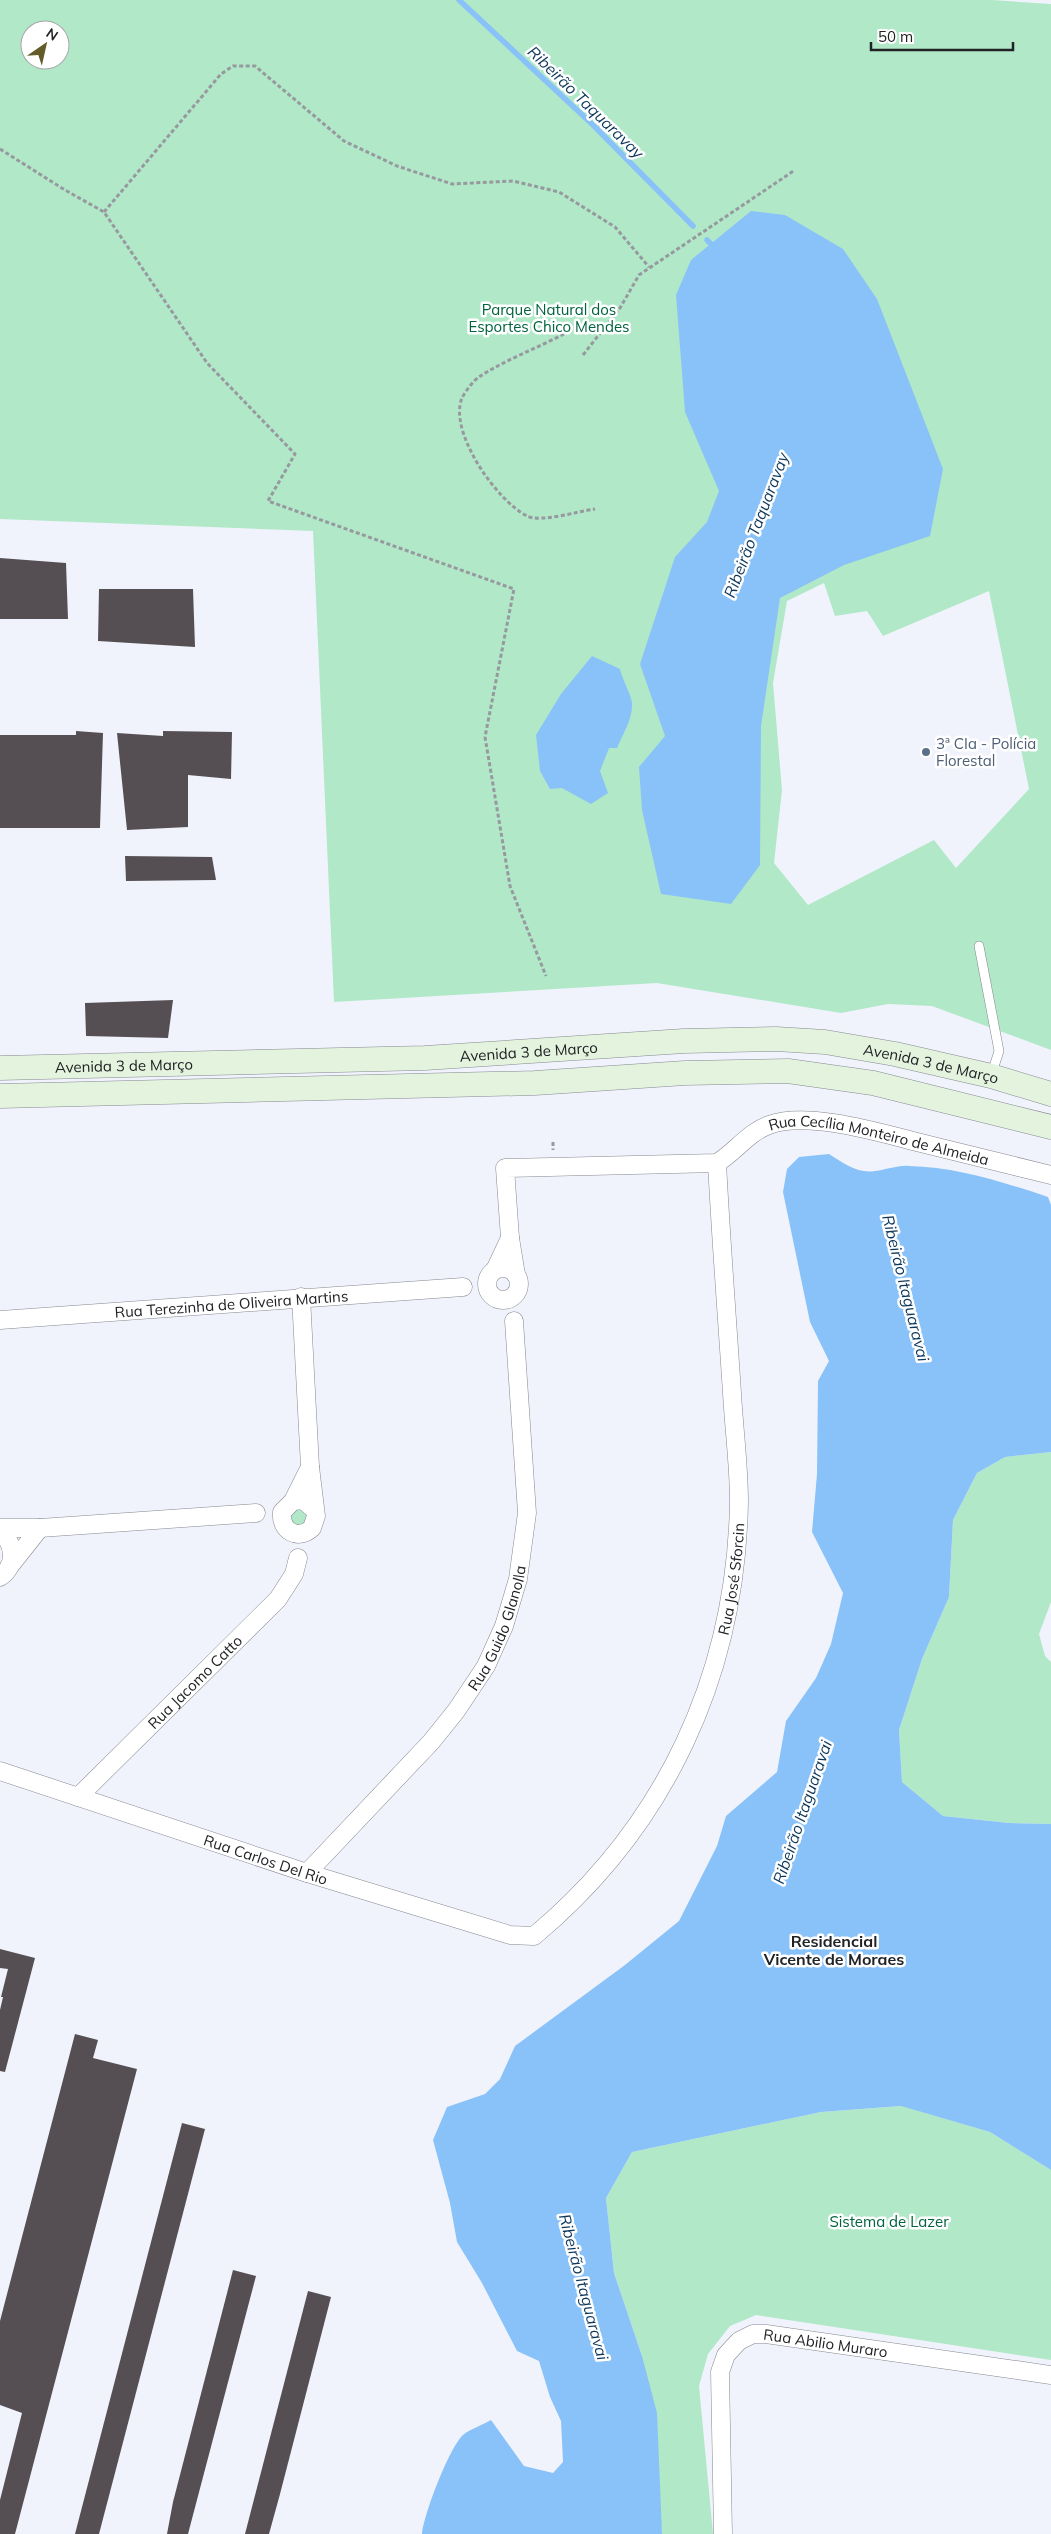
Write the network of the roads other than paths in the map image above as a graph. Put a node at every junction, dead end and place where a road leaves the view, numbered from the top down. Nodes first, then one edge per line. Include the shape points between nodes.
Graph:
1 (979, 946) dead end
2 (0, 1068) edge
3 (991, 1076) junction
4 (1051, 1094) edge
5 (0, 1096) edge
6 (1051, 1127) edge
7 (717, 1163) junction
8 (1051, 1175) edge
9 (510, 1238) junction
10 (493, 1272) junction
11 (517, 1283) junction
12 (462, 1286) junction
13 (301, 1297) junction
14 (494, 1297) junction
15 (0, 1320) edge
16 (514, 1321) junction
17 (310, 1466) junction
18 (290, 1502) junction
19 (314, 1510) junction
20 (256, 1513) junction
21 (284, 1526) junction
22 (40, 1528) junction
23 (312, 1528) junction
24 (0, 1530) edge
25 (298, 1558) junction
26 (5, 1572) edge
27 (0, 1771) edge
28 (78, 1797) junction
29 (307, 1873) junction
30 (534, 1936) joint
31 (1051, 2375) edge
32 (723, 2534) edge

1 - 3 lane via 999,1051
2 - 3 main road, Avenida 3 de Março via 425,1058 776,1039 825,1042 895,1054
3 - 4 main road, Avenida 3 de Março
5 - 6 main road, Avenida 3 de Março via 549,1082 685,1073 788,1071 873,1083
7 - 8 street, Rua Cecília Monteiro de Almeida via 768,1126 788,1121 818,1121
7 - 9 street, Rua Guido Glanolla via 505,1168
7 - 30 street, Rua José Sforcin via 739,1502 732,1590 722,1642 692,1727 667,1779 639,1826 604,1869 561,1914
9 - 10 street, Rua Guido Glanolla
9 - 11 street, Rua Guido Glanolla
10 - 11 street via 506,1268
10 - 12 street, Rua Terezinha de Oliveira Martins
10 - 14 street via 487,1282
11 - 14 street via 514,1296 505,1300
11 - 16 street, Rua Guido Glanolla
12 - 13 street, Rua Terezinha de Oliveira Martins
12 - 14 street, Rua Terezinha de Oliveira Martins
13 - 15 street, Rua Terezinha de Oliveira Martins
13 - 17 street
14 - 16 street
16 - 29 street, Rua Guido Glanolla via 528,1513 518,1580 504,1626 486,1666 456,1711 431,1742
17 - 18 street
17 - 19 street
18 - 19 street via 303,1500
18 - 20 street
18 - 21 street via 282,1512
19 - 23 street via 316,1516
20 - 21 street
20 - 22 street
21 - 23 street via 296,1534
21 - 25 street
22 - 24 street
22 - 26 street
23 - 25 street, Rua Jacomo Catto
24 - 26 street via 12,1550
25 - 28 street, Rua Jacomo Catto via 294,1574 278,1598
27 - 28 street, Rua Carlos Del Rio
28 - 29 street, Rua Carlos Del Rio
29 - 30 street, Rua Carlos Del Rio via 510,1935
31 - 32 street, Rua Abilio Muraro via 753,2334 739,2341 726,2356 720,2372

